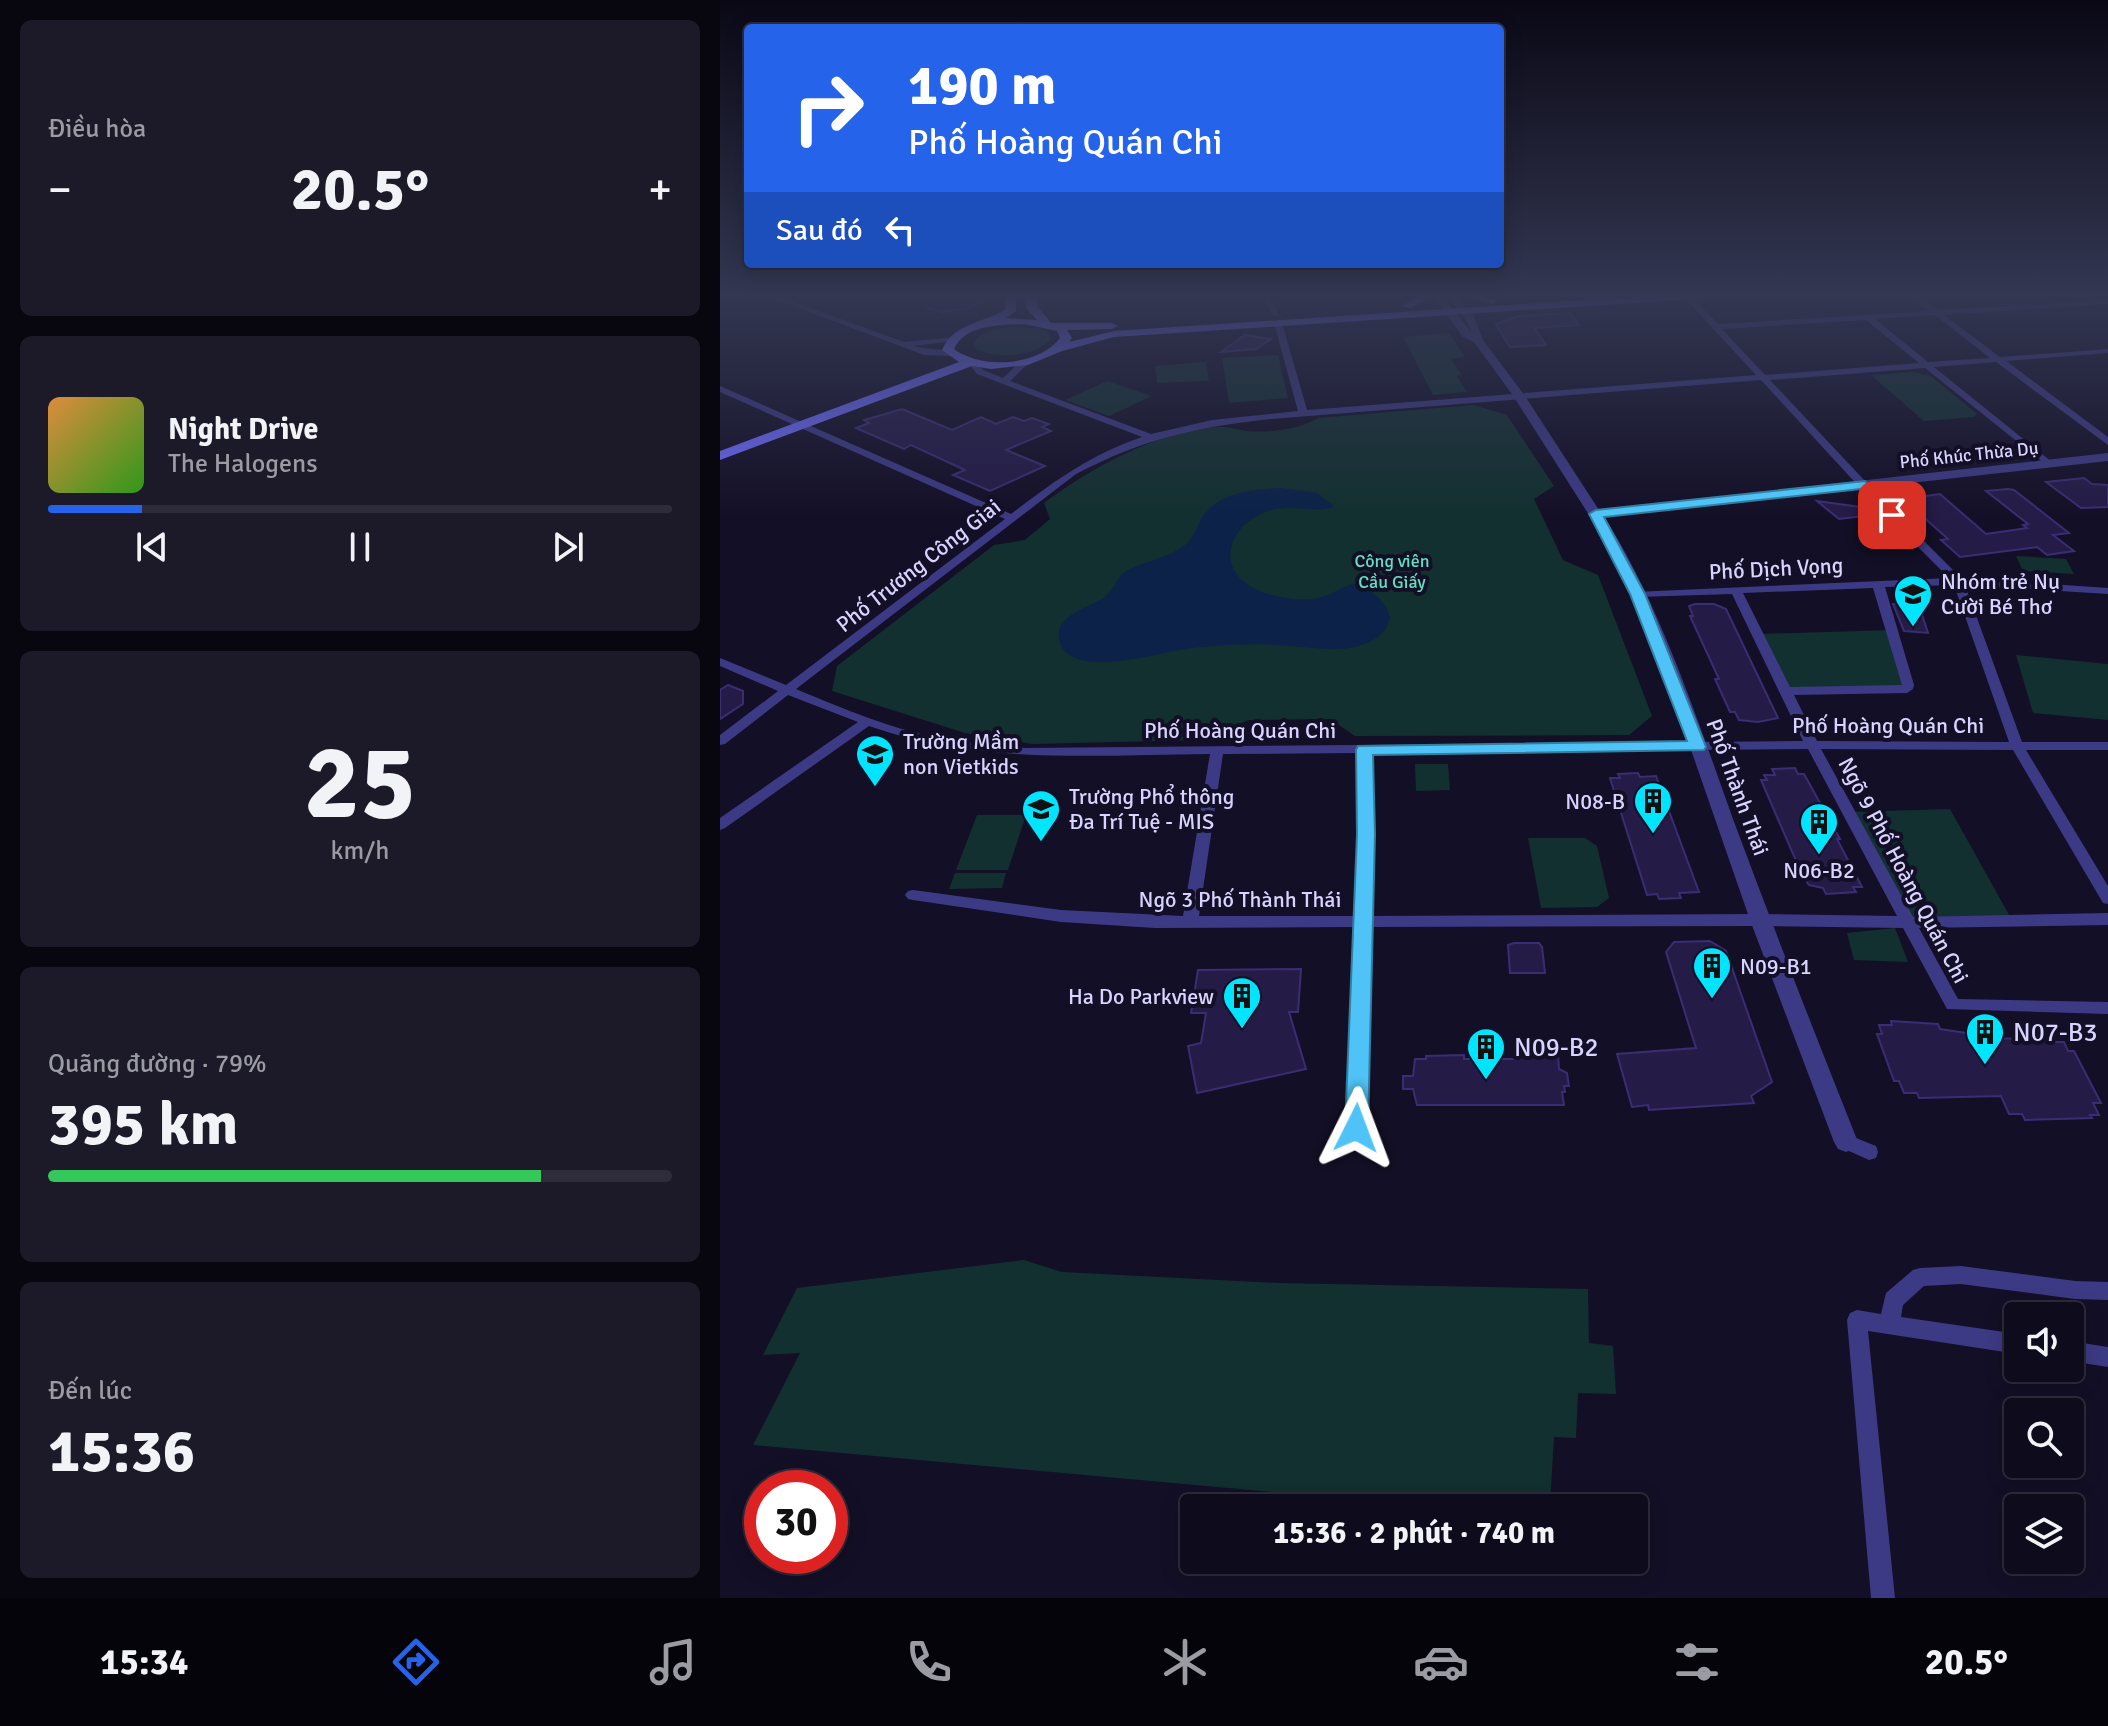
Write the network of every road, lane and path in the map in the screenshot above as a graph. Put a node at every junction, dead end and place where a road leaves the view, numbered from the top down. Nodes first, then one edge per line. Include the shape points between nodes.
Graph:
1 (921, 369) edge
2 (939, 369) edge
3 (954, 369) edge
4 (977, 369) edge
5 (1018, 369) edge
6 (1291, 369) edge
7 (1499, 369) edge
8 (1755, 369) edge
9 (1893, 369) edge
10 (1931, 369) edge
11 (2010, 369) edge
12 (946, 371) junction
13 (1764, 378) junction
14 (1004, 382) junction
15 (720, 389) edge
16 (1519, 396) junction
17 (1303, 413) junction
18 (795, 422) junction
19 (1150, 437) junction
20 (2108, 442) edge
21 (720, 444) edge
22 (720, 456) edge
23 (2108, 457) edge
24 (2049, 464) junction
25 (1865, 485) junction
26 (1596, 514) junction
27 (1011, 518) junction
28 (1958, 581) junction
29 (1878, 584) junction
30 (1736, 590) junction
31 (2108, 591) edge
32 (1638, 594) junction
33 (720, 662) edge
34 (789, 689) junction
35 (1787, 691) junction
36 (868, 721) junction
37 (720, 741) edge
38 (2016, 744) junction
39 (1812, 745) junction
40 (2108, 746) edge
41 (1697, 747) junction
42 (1217, 750) junction
43 (1364, 750) junction
44 (723, 820) edge
45 (913, 895) dead end
46 (2108, 899) edge
47 (2108, 919) edge
48 (1362, 920) junction
49 (1760, 920) junction
50 (1906, 920) junction
51 (1190, 922) junction
52 (2108, 1008) edge
53 (1356, 1128) dead end
54 (1846, 1142) joint
55 (1869, 1152) dead end
56 (2108, 1291) edge
57 (1890, 1325) junction
58 (2004, 1342) edge
59 (2084, 1353) edge
60 (2108, 1357) edge
61 (1883, 1598) edge

1 - 18 main road
2 - 12 main road
3 - 12 main road
4 - 14 street
5 - 14 street
6 - 17 street
7 - 16 street, Phố Thành Thái
8 - 13 street
9 - 13 street, Phố Trương Công Giai
10 - 24 street
11 - 20 street
12 - 18 main road
13 - 16 street, Phố Trương Công Giai
13 - 25 street
14 - 19 street
15 - 18 street
16 - 17 street, Phố Trương Công Giai
16 - 26 street, Phố Thành Thái
17 - 19 street, Phố Trương Công Giai via 1200,423
18 - 21 main road
18 - 22 main road
18 - 27 street
19 - 27 street, Phố Trương Công Giai via 1078,469
23 - 24 street, Phố Khúc Thừa Dụ
24 - 25 street, Phố Khúc Thừa Dụ
25 - 26 street, Phố Khúc Thừa Dụ
25 - 28 street
26 - 32 street, Phố Thành Thái
27 - 34 street, Phố Trương Công Giai
28 - 29 street, Phố Dịch Vọng
28 - 31 street, Phố Dịch Vọng
28 - 38 street
29 - 30 street, Phố Dịch Vọng
29 - 35 street via 1907,689
30 - 32 street, Phố Dịch Vọng
30 - 35 street, Ngõ 9 Phố Hoàng Quán Chi
32 - 41 street, Phố Thành Thái
33 - 34 street, Phố Hoàng Quán Chi
34 - 36 street, Phố Hoàng Quán Chi
34 - 37 street, Phố Trương Công Giai
35 - 39 street, Ngõ 9 Phố Hoàng Quán Chi
36 - 42 street, Phố Hoàng Quán Chi via 941,743 994,749
36 - 44 street
38 - 39 street, Phố Hoàng Quán Chi
38 - 40 street, Phố Hoàng Quán Chi
38 - 46 street
39 - 41 street, Phố Hoàng Quán Chi
39 - 50 street, Ngõ 9 Phố Hoàng Quán Chi
41 - 43 street, Phố Hoàng Quán Chi
41 - 49 street, Phố Thành Thái
42 - 43 street, Phố Hoàng Quán Chi
42 - 51 street
43 - 48 street
45 - 51 street, Ngõ 3 Phố Thành Thái via 1061,916
47 - 50 street, Ngõ 3 Phố Thành Thái
48 - 49 street, Ngõ 3 Phố Thành Thái
48 - 51 street, Ngõ 3 Phố Thành Thái
48 - 53 street
49 - 50 street, Ngõ 3 Phố Thành Thái
49 - 54 street, Phố Thành Thái
50 - 52 street, Ngõ 9 Phố Hoàng Quán Chi via 1953,1005
54 - 55 street
56 - 57 street via 1961,1275 1920,1277 1893,1300
57 - 58 street
57 - 61 street via 1857,1320
59 - 60 street

